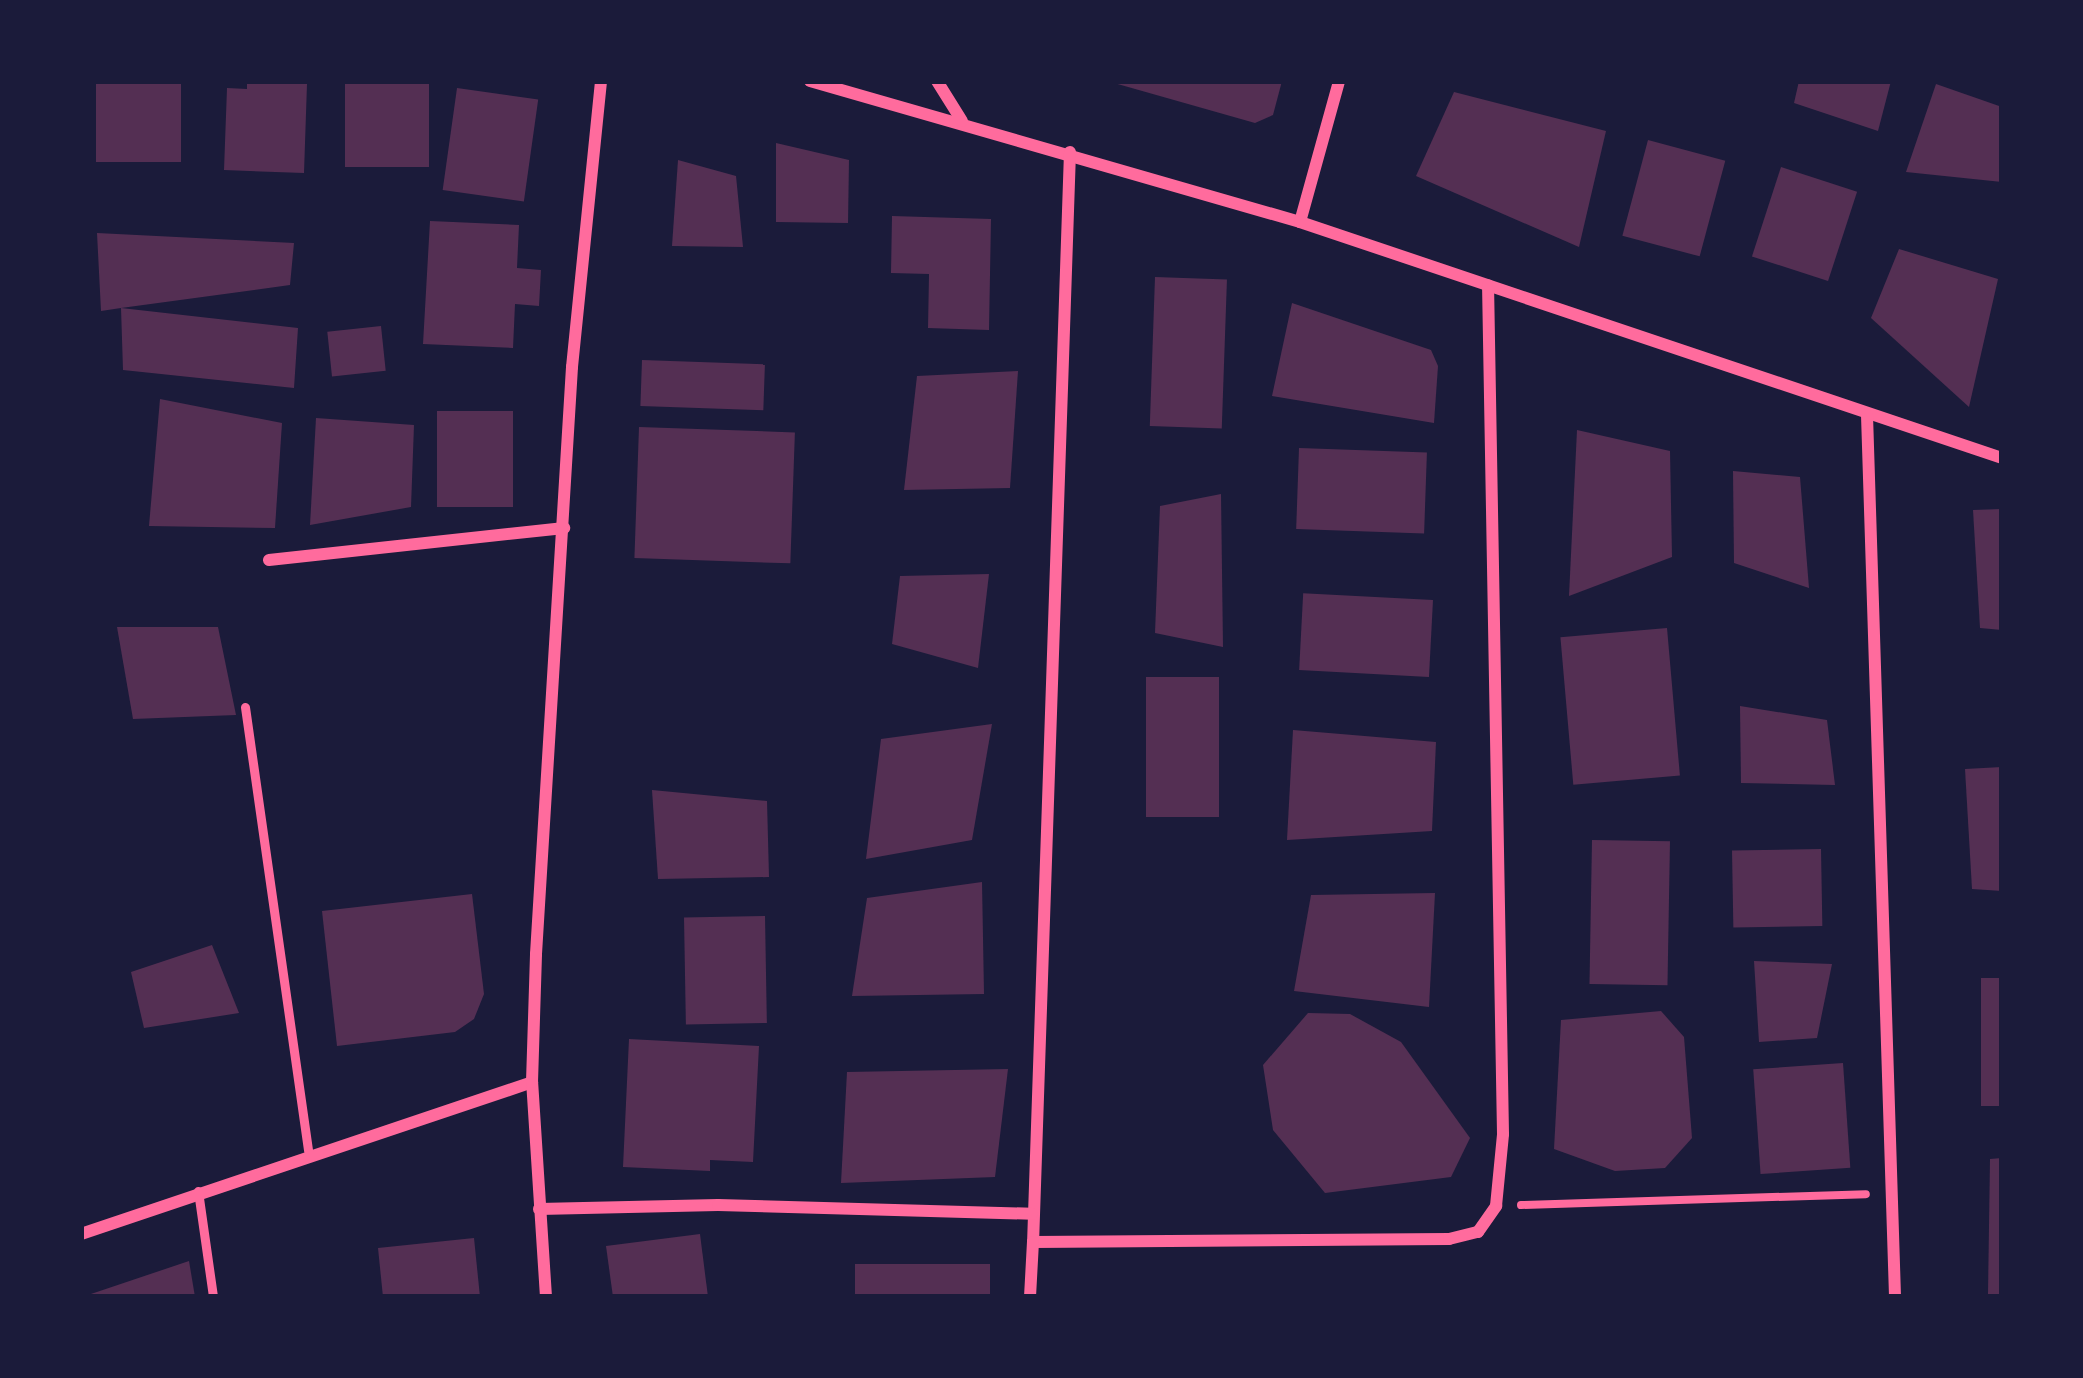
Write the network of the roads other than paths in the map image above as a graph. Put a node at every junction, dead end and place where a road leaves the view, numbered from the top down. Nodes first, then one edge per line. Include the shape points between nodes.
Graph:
1 (601, 81) edge
2 (810, 81) edge
3 (937, 81) edge
4 (1339, 81) edge
5 (963, 122) junction
6 (1070, 152) junction
7 (1300, 222) junction
8 (1488, 285) junction
9 (1867, 415) junction
10 (2002, 458) edge
11 (564, 528) junction
12 (269, 560) dead end
13 (245, 707) dead end
14 (532, 1082) junction
15 (308, 1151) junction
16 (198, 1191) junction
17 (539, 1209) junction
18 (1032, 1214) junction
19 (81, 1234) edge
20 (1033, 1242) junction
21 (213, 1297) edge
22 (546, 1297) edge
23 (1030, 1297) edge
24 (1895, 1297) edge

1 - 11 street
2 - 5 street
3 - 5 street
4 - 7 street
5 - 6 street
6 - 7 street
6 - 18 street via 1052,844
7 - 8 street
8 - 9 street
8 - 20 street via 1503,1134 1496,1206 1478,1232 1449,1239
9 - 10 street
9 - 24 street
11 - 12 street
11 - 14 street
13 - 15 lane
14 - 15 street
14 - 17 street
15 - 16 street
16 - 19 street
16 - 21 lane
17 - 18 street via 718,1204
17 - 22 street
18 - 20 street
20 - 23 street

